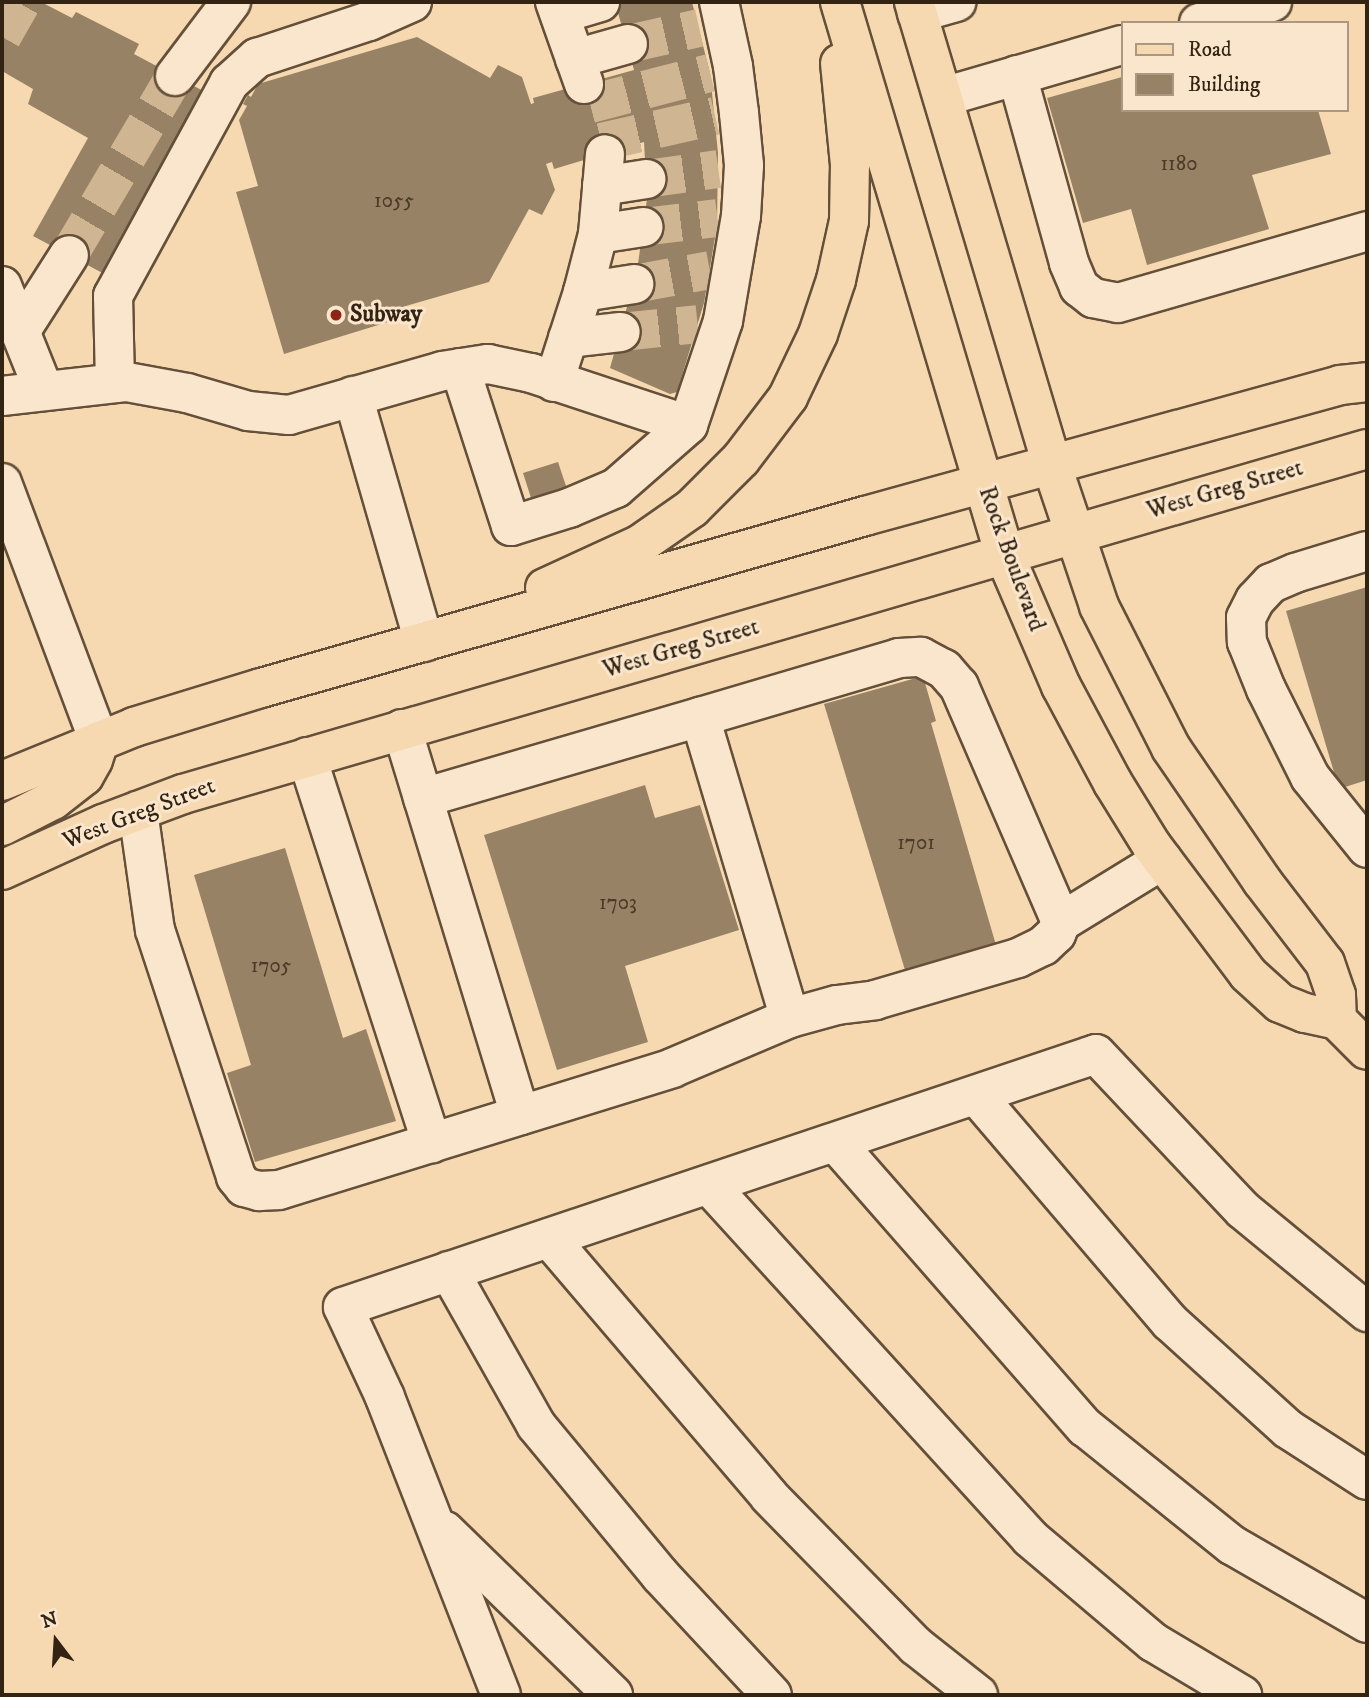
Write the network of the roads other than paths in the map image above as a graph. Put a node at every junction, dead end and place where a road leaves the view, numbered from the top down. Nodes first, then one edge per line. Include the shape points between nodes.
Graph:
1 (231, 2) edge
2 (412, 2) edge
3 (600, 2) edge
4 (835, 2) edge
5 (840, 2) edge
6 (956, 2) edge
7 (1272, 2) edge
8 (916, 7) edge
9 (557, 8) edge
10 (714, 17) edge
11 (1206, 21) edge
12 (628, 44) tunnel mouth
13 (1120, 46) edge
14 (1017, 75) junction
15 (175, 76) tunnel mouth
16 (943, 97) junction
17 (646, 178) tunnel mouth
18 (643, 228) tunnel mouth
19 (1367, 231) edge
20 (598, 233) junction
21 (69, 255) tunnel mouth
22 (634, 284) tunnel mouth
23 (2, 286) edge
24 (583, 292) junction
25 (20, 332) junction
26 (621, 332) tunnel mouth
27 (568, 338) junction
28 (460, 368) junction
29 (554, 382) junction
30 (1367, 382) edge
31 (115, 383) junction
32 (44, 391) junction
33 (2, 396) edge
34 (354, 396) junction
35 (688, 425) junction
36 (1367, 449) edge
37 (1052, 466) junction
38 (2, 483) edge
39 (982, 485) junction
40 (1073, 535) junction
41 (1367, 551) edge
42 (1005, 556) junction
43 (424, 642) junction
44 (700, 717) junction
45 (402, 729) junction
46 (99, 741) junction
47 (307, 757) junction
48 (2, 781) edge
49 (423, 798) junction
50 (138, 811) junction
51 (2, 826) edge
52 (1367, 848) edge
53 (1162, 860) junction
54 (2, 870) edge
55 (1060, 922) junction
56 (790, 1018) junction
57 (1337, 1020) junction
58 (1367, 1050) edge
59 (976, 1095) junction
60 (520, 1115) junction
61 (432, 1143) junction
62 (836, 1143) junction
63 (709, 1185) junction
64 (549, 1238) junction
65 (449, 1271) junction
66 (1367, 1312) edge
67 (1367, 1480) edge
68 (434, 1519) junction
69 (1367, 1623) edge
70 (501, 1695) edge
71 (612, 1695) edge
72 (772, 1695) edge
73 (978, 1695) edge
74 (1242, 1695) edge

1 - 15 lane
2 - 31 lane via 257,58 229,83 113,296
3 - 9 lane
4 - 43 main road via 850,165 849,221 818,334 788,397 741,459 692,508 639,545
5 - 39 main road, Rock Boulevard
6 - 8 lane
7 - 11 lane
8 - 16 main road
9 - 12 lane via 579,72
10 - 35 lane via 731,167 729,217 723,267
13 - 14 lane
14 - 16 lane
14 - 19 lane via 1069,263 1079,287 1093,298 1118,303
16 - 37 main road
17 - 20 lane via 603,170
18 - 20 lane
20 - 24 lane
21 - 25 lane
22 - 24 lane
23 - 25 lane
24 - 27 lane
25 - 32 lane
26 - 27 lane
27 - 29 lane
28 - 29 lane via 488,364
28 - 34 lane
28 - 35 lane via 511,526 616,488
29 - 35 lane
30 - 37 main road via 1340,385
31 - 32 lane
31 - 34 lane via 289,415
32 - 33 lane
34 - 43 lane
36 - 40 main road, West Greg Street
37 - 39 main road
37 - 40 main road
38 - 46 lane
39 - 42 main road, Rock Boulevard
39 - 43 main road
40 - 42 main road, West Greg Street
40 - 57 main road via 1099,606 1171,748 1325,963 1336,995
41 - 52 lane via 1271,583 1246,618 1247,642 1310,777
42 - 45 main road, West Greg Street
42 - 53 main road, Rock Boulevard via 1061,686 1113,783
43 - 46 main road
44 - 49 lane
44 - 55 lane via 899,658 921,657 944,669 960,687
44 - 56 lane
45 - 47 main road, West Greg Street
45 - 49 lane
46 - 48 main road
46 - 51 main road via 84,776 53,800
47 - 50 main road, West Greg Street
47 - 61 lane
49 - 60 lane
50 - 54 main road, West Greg Street
50 - 61 lane via 155,930 236,1177 244,1187 279,1190
53 - 55 lane
53 - 57 main road, Rock Boulevard via 1248,974 1280,1003
55 - 56 lane via 1056,934 1043,946 1018,958 875,1000
56 - 60 lane via 672,1068
57 - 58 main road
59 - 62 lane
59 - 66 lane via 1096,1054 1243,1210
59 - 67 lane via 1170,1322 1288,1429
60 - 61 lane
62 - 63 lane
62 - 69 lane via 1085,1427 1232,1545
63 - 64 lane
63 - 74 lane via 1030,1538 1153,1642
64 - 65 lane
64 - 73 lane via 769,1496 916,1646
65 - 68 lane via 343,1307
65 - 72 lane via 536,1425 660,1574
68 - 70 lane
68 - 71 lane

